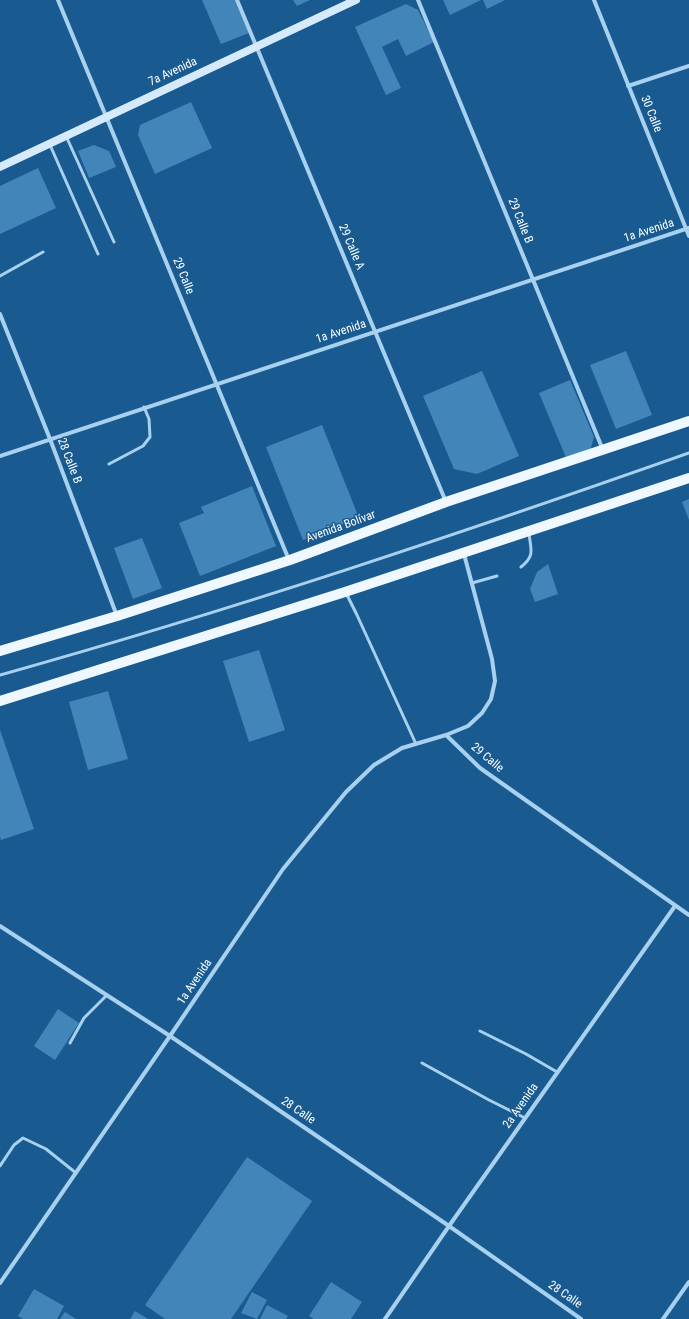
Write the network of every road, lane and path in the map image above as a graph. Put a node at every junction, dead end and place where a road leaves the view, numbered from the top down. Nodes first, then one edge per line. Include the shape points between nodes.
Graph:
1 (58, 0) edge
2 (237, 0) edge
3 (356, 0) edge
4 (418, 0) edge
5 (594, 0) edge
6 (256, 47) junction
7 (689, 66) edge
8 (628, 86) junction
9 (106, 117) junction
10 (66, 136) junction
11 (50, 143) junction
12 (0, 167) edge
13 (688, 228) edge
14 (689, 236) edge
15 (114, 242) dead end
16 (43, 252) dead end
17 (98, 254) dead end
18 (0, 276) edge
19 (533, 279) junction
20 (0, 314) edge
21 (375, 332) junction
22 (217, 384) junction
23 (144, 408) junction
24 (689, 421) edge
25 (50, 439) junction
26 (604, 450) junction
27 (689, 453) edge
28 (0, 456) edge
29 (109, 464) dead end
30 (689, 478) edge
31 (446, 502) junction
32 (528, 532) junction
33 (464, 553) junction
34 (290, 560) junction
35 (521, 567) dead end
36 (497, 576) dead end
37 (472, 583) junction
38 (345, 592) junction
39 (117, 616) junction
40 (0, 651) edge
41 (0, 675) edge
42 (0, 701) edge
43 (446, 735) junction
44 (416, 744) junction
45 (675, 906) junction
46 (689, 915) edge
47 (0, 926) edge
48 (107, 995) junction
49 (480, 1031) dead end
50 (170, 1036) junction
51 (70, 1042) dead end
52 (422, 1063) dead end
53 (557, 1072) junction
54 (524, 1118) junction
55 (0, 1166) edge
56 (76, 1172) junction
57 (448, 1226) junction
58 (689, 1282) edge
59 (0, 1283) edge
60 (385, 1319) edge
61 (581, 1319) edge
62 (663, 1319) edge

1 - 9 street, 29 Calle
2 - 6 street, 29 Calle A
3 - 6 main road, 7a Avenida
4 - 19 street, 29 Calle B
5 - 8 street, 30 Calle
6 - 9 main road, 7a Avenida
6 - 21 street, 29 Calle A
7 - 8 street
8 - 13 street, 30 Calle
9 - 10 main road, 7a Avenida
9 - 22 street, 29 Calle
10 - 11 main road, 7a Avenida
10 - 15 lane
11 - 12 main road, 7a Avenida
11 - 17 lane
13 - 14 street, 30 Calle
13 - 19 street, 1a Avenida
16 - 18 lane
19 - 21 street, 1a Avenida
19 - 26 street, 29 Calle B
20 - 25 street, 28 Calle B
21 - 22 street, 1a Avenida
21 - 31 street, 29 Calle A
22 - 23 street, 1a Avenida
22 - 34 street, 29 Calle
23 - 25 street, 1a Avenida
23 - 29 lane via 149,418 150,437 143,446
24 - 26 main road, Avenida Bolívar
25 - 28 street, 1a Avenida
25 - 39 street, 28 Calle B
26 - 31 main road, Avenida Bolívar
27 - 41 lane via 310,582
30 - 32 main road
31 - 34 main road, Avenida Bolívar
32 - 33 main road
32 - 35 lane via 532,554
33 - 37 street, 29 Calle
33 - 38 main road
34 - 39 main road, Avenida Bolívar
36 - 37 lane
37 - 43 street, 29 Calle via 492,659 495,681 491,699 482,713 468,726
38 - 42 main road
38 - 44 lane
39 - 40 main road, Avenida Bolívar
43 - 44 street, 1a Avenida
43 - 45 street, 29 Calle via 480,768
44 - 50 street, 1a Avenida via 402,748 374,765 346,792 283,869
45 - 46 street, 29 Calle
45 - 53 street, 2a Avenida
47 - 48 street, 28 Calle
48 - 50 street, 28 Calle
48 - 51 lane via 84,1018
49 - 53 lane
50 - 56 street, 1a Avenida
50 - 57 street, 28 Calle
52 - 54 lane
53 - 54 street, 2a Avenida
54 - 57 street, 2a Avenida
55 - 56 lane via 14,1145 23,1138 46,1149
56 - 59 street, 1a Avenida
57 - 60 street, 2a Avenida
57 - 61 street, 28 Calle
58 - 62 street

